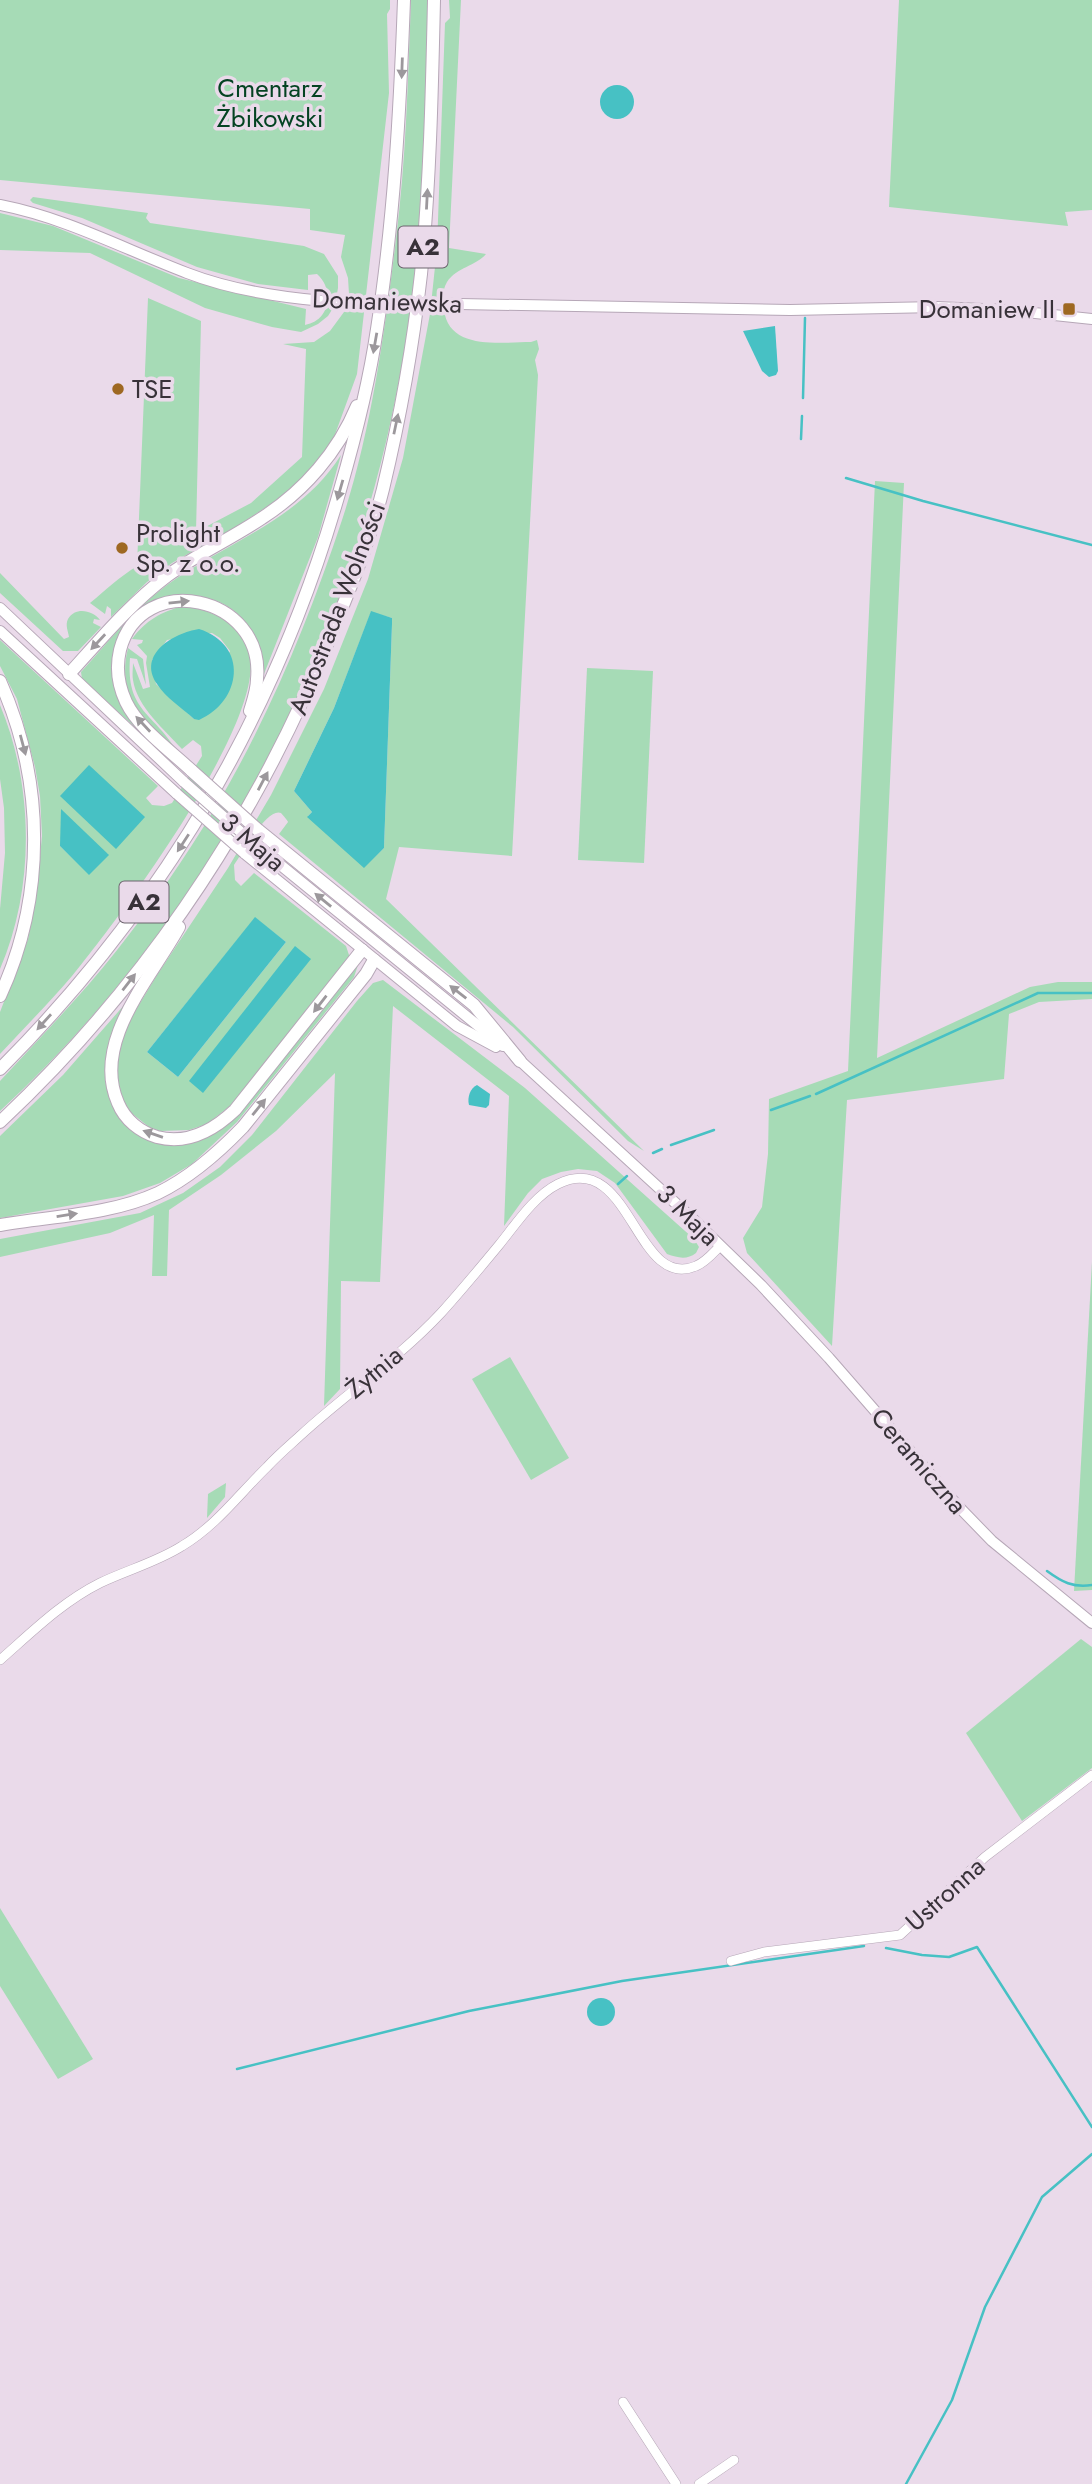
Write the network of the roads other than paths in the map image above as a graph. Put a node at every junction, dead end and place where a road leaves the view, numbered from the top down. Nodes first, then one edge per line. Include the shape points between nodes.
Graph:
1 (404, 0) edge
2 (434, 0) edge
3 (0, 205) edge
4 (1092, 319) edge
5 (369, 376) junction
6 (0, 608) edge
7 (0, 631) edge
8 (69, 674) junction
9 (0, 681) edge
10 (73, 699) junction
11 (242, 742) junction
12 (255, 836) junction
13 (203, 882) junction
14 (376, 943) junction
15 (362, 950) junction
16 (374, 960) junction
17 (0, 996) edge
18 (520, 1061) junction
19 (0, 1069) edge
20 (0, 1122) edge
21 (0, 1226) edge
22 (720, 1246) junction
23 (761, 1285) joint
24 (1092, 1623) edge
25 (0, 1660) edge
26 (1092, 1774) edge
27 (731, 1961) dead end
28 (623, 2402) dead end
29 (734, 2460) dead end
30 (676, 2484) edge
31 (699, 2484) edge

1 -> 5 highway, Autostrada Wolności / A2 via 391,220
13 -> 2 highway, Autostrada Wolności / A2 via 237,829 313,681 382,491 421,274
3 - 4 main road, Domaniewska, bridge via 68,223 188,274 287,298 790,310 937,307
5 -> 8 highway via 336,446 289,500 156,585
5 -> 11 highway, Autostrada Wolności / A2 via 323,550
6 - 8 main road, 3 Maja
7 - 10 main road, 3 Maja
8 - 10 main road
8 - 12 main road, 3 Maja, bridge via 184,782
9 -> 17 highway via 27,762 34,818 25,925
10 - 15 main road, 3 Maja, bridge via 244,853
12 -> 11 highway, bridge via 125,700 118,665 123,641 150,610 175,601 197,601 220,608 245,630 255,653 257,680
11 -> 19 highway, Autostrada Wolności / A2 via 144,902 87,974
14 -> 12 main road, 3 Maja
18 -> 12 highway via 474,1005
15 -> 13 highway via 223,1122 184,1139 144,1132 127,1117 115,1096 110,1065 117,1033
20 -> 13 highway, Autostrada Wolności / A2 via 109,1006
14 - 15 main road
14 - 16 main road
14 - 18 main road, 3 Maja
15 - 16 main road, 3 Maja
16 - 18 main road, 3 Maja via 457,1026
21 -> 16 highway via 125,1204 192,1174 251,1117
18 - 22 main road, 3 Maja
22 - 23 main road, 3 Maja
22 - 25 street, Żytnia via 694,1267 668,1265 648,1248 618,1200 603,1186 587,1179 559,1184 522,1216 425,1329 310,1427 225,1513 183,1546 76,1597
23 - 24 main road, Ceramiczna via 965,1514
26 - 27 street, Ustronna via 985,1857 900,1935 764,1952
28 - 30 street
29 - 31 street

